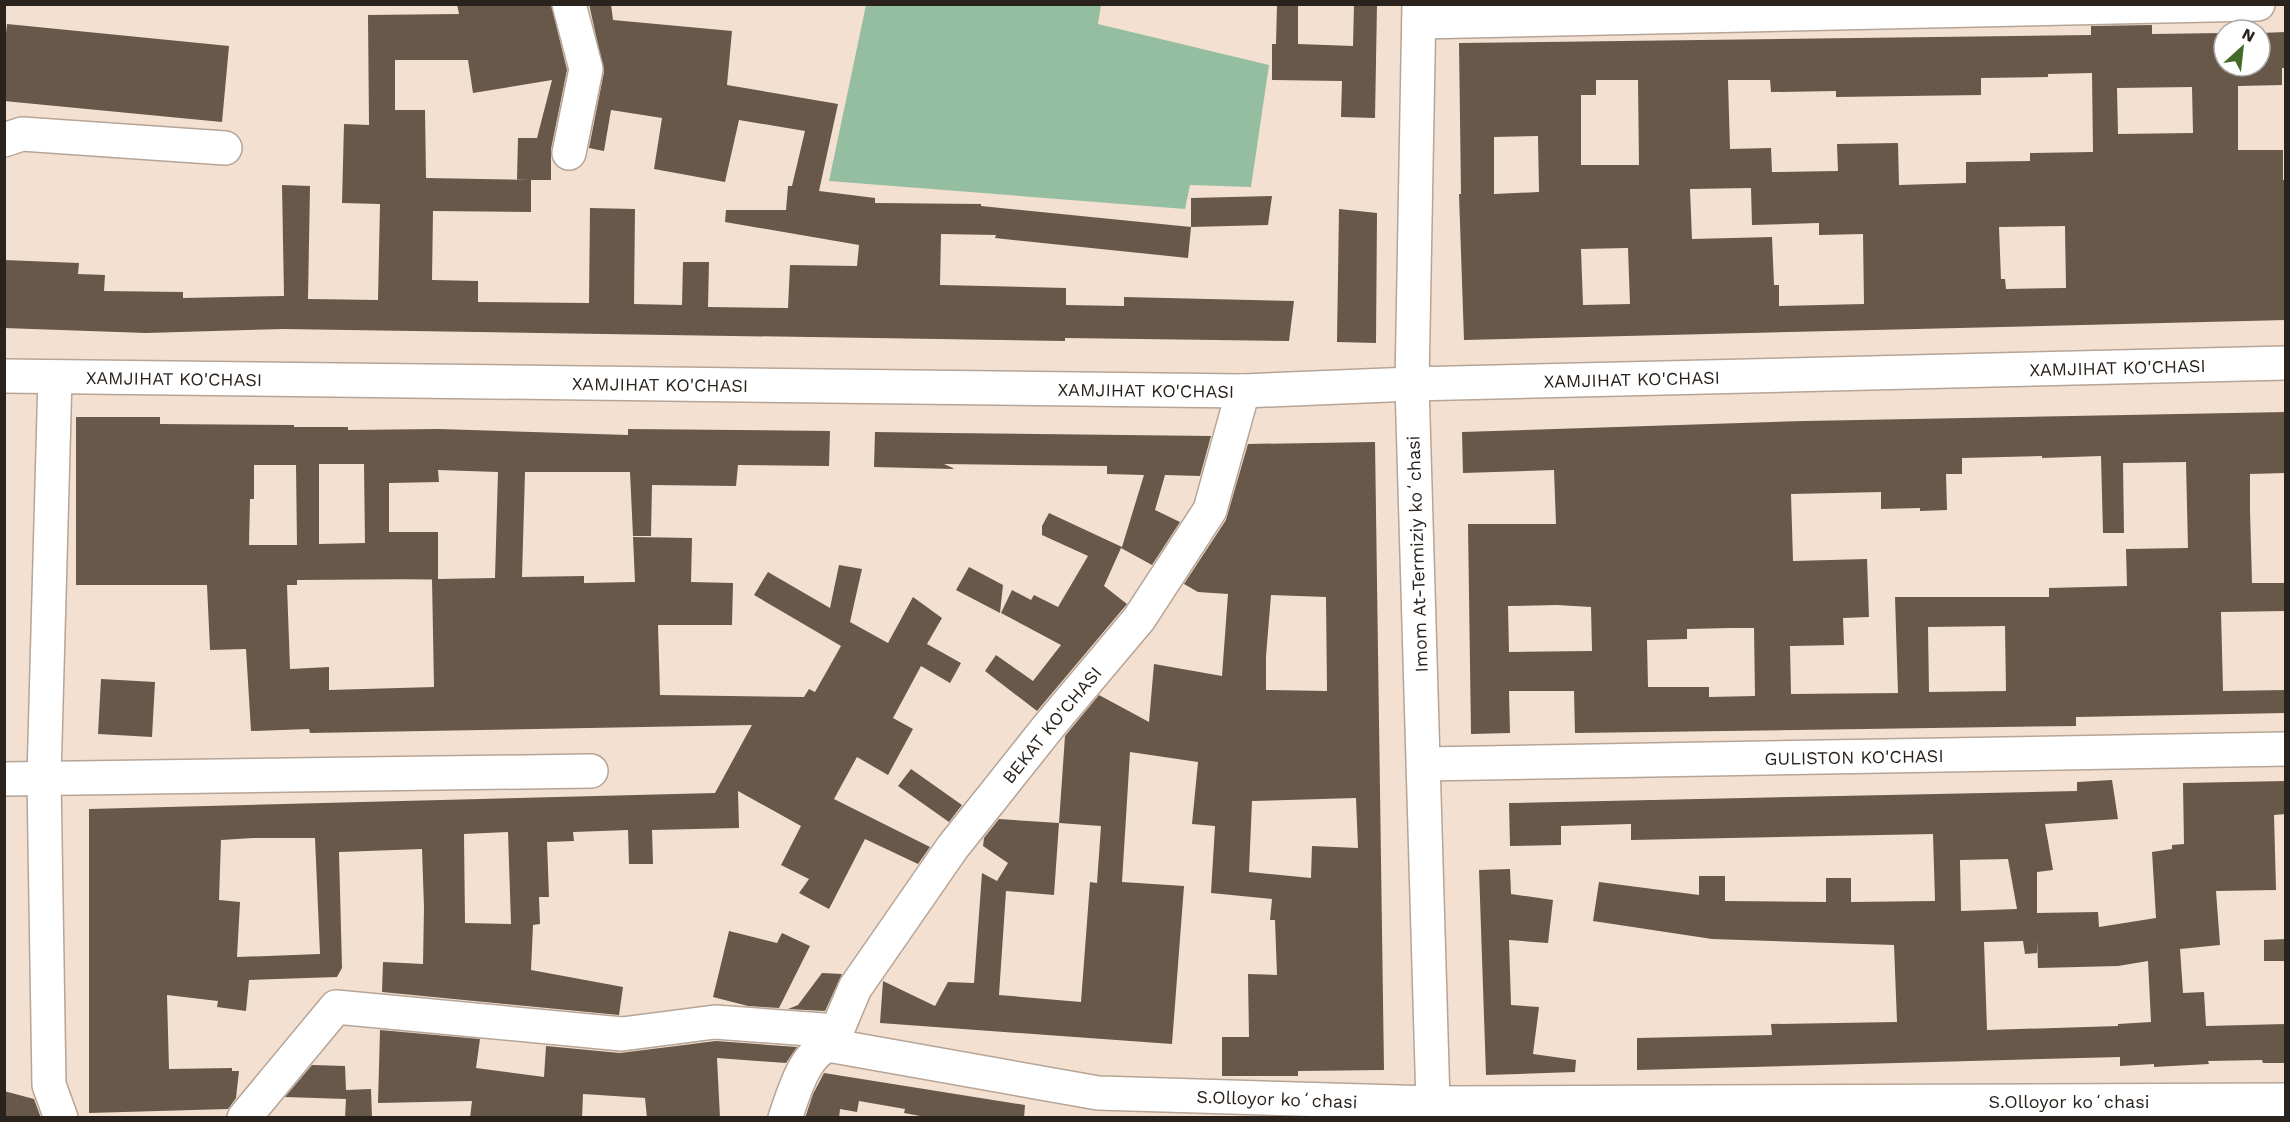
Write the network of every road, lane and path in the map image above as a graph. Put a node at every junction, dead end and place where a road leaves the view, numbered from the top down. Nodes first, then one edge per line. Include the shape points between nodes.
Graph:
1 (569, 4) edge
2 (2258, 4) edge
3 (1419, 13) edge
4 (4, 140) edge
5 (225, 148) dead end
6 (569, 153) dead end
7 (2286, 363) edge
8 (4, 376) edge
9 (54, 377) junction
10 (1412, 384) junction
11 (1243, 391) junction
12 (2286, 749) edge
13 (1424, 764) junction
14 (591, 771) dead end
15 (44, 778) junction
16 (4, 779) edge
17 (832, 1038) junction
18 (2286, 1100) edge
19 (1433, 1103) junction
20 (2193, 1109) edge
21 (1868, 1110) edge
22 (1569, 1111) edge
23 (61, 1118) edge
24 (244, 1118) edge
25 (785, 1118) edge

1 - 6 street via 586,69
2 - 3 street
3 - 10 street, Imom At-Termiziy koʻchasi
4 - 5 street via 22,134
7 - 10 street, XAMJIHAT KO'CHASI
8 - 9 street, XAMJIHAT KO'CHASI
9 - 11 street, XAMJIHAT KO'CHASI
9 - 15 street
10 - 11 street, XAMJIHAT KO'CHASI
10 - 13 street, Imom At-Termiziy koʻchasi
11 - 17 street, BEKAT KO'CHASI via 1210,510 1139,619 952,848 855,988
12 - 13 street, GULISTON KO'CHASI
13 - 19 street, Imom At-Termiziy koʻchasi
14 - 15 street
15 - 16 street
15 - 23 street via 49,1085
17 - 19 street, S.Olloyor koʻchasi via 1098,1093
17 - 24 street, S.Olloyor koʻchasi via 715,1022 622,1034 336,1007
17 - 25 street via 806,1066
18 - 20 street, S.Olloyor koʻchasi
19 - 22 street, S.Olloyor koʻchasi
20 - 21 street, S.Olloyor koʻchasi
21 - 22 street, S.Olloyor koʻchasi

